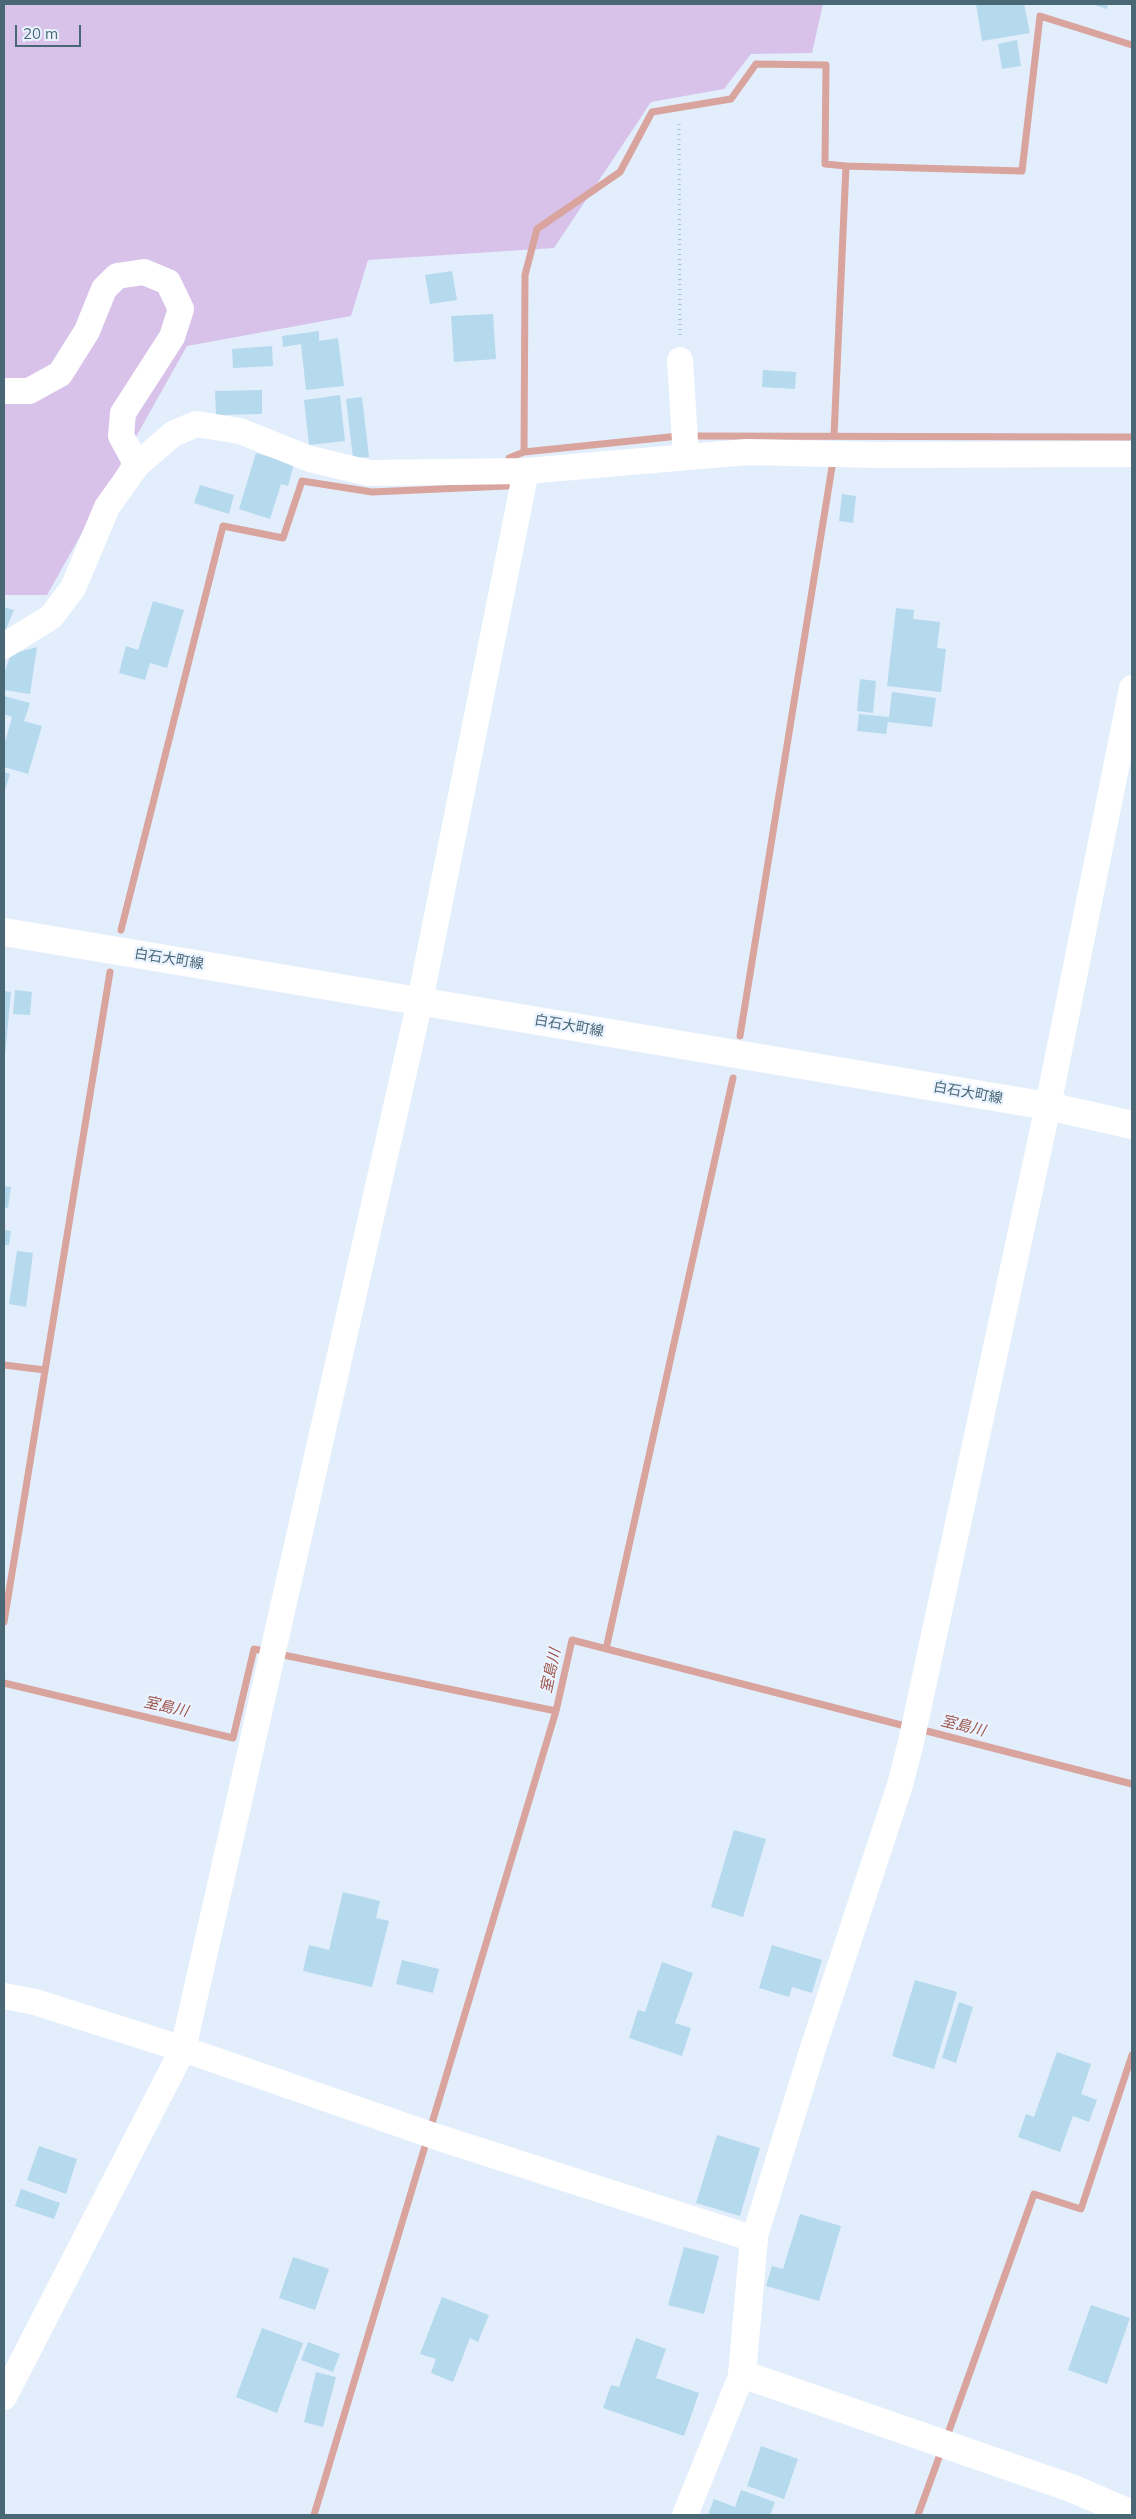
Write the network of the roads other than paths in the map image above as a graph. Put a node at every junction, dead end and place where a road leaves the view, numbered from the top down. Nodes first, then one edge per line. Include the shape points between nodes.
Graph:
1 (680, 360) road end
2 (4, 391) edge
3 (685, 443) junction
4 (1132, 454) edge
5 (137, 465) junction
6 (526, 471) junction
7 (4, 646) edge
8 (1132, 688) edge
9 (4, 932) edge
10 (420, 1001) junction
11 (1048, 1106) junction
12 (1132, 1125) edge
13 (4, 1996) edge
14 (182, 2049) junction
15 (754, 2239) junction
16 (742, 2374) junction
17 (4, 2397) edge
18 (1132, 2514) edge
19 (685, 2515) edge

1 - 3 street
2 - 5 street via 29,391 60,374 87,331 104,289 117,276 144,272 168,282 181,309 172,337 123,413 121,436
3 - 4 street via 747,452
3 - 6 street
5 - 6 street via 174,434 196,424 240,431 310,459 369,473
5 - 7 street via 107,507 73,588 51,617
6 - 10 street
8 - 11 street
9 - 10 main road, 白石大町線
10 - 11 main road, 白石大町線
10 - 14 street
11 - 12 main road, 白石大町線
11 - 15 street via 900,1785
13 - 14 street via 35,2002
14 - 15 street via 429,2134
14 - 17 street
15 - 16 main road
16 - 18 main road via 1071,2488
16 - 19 street

